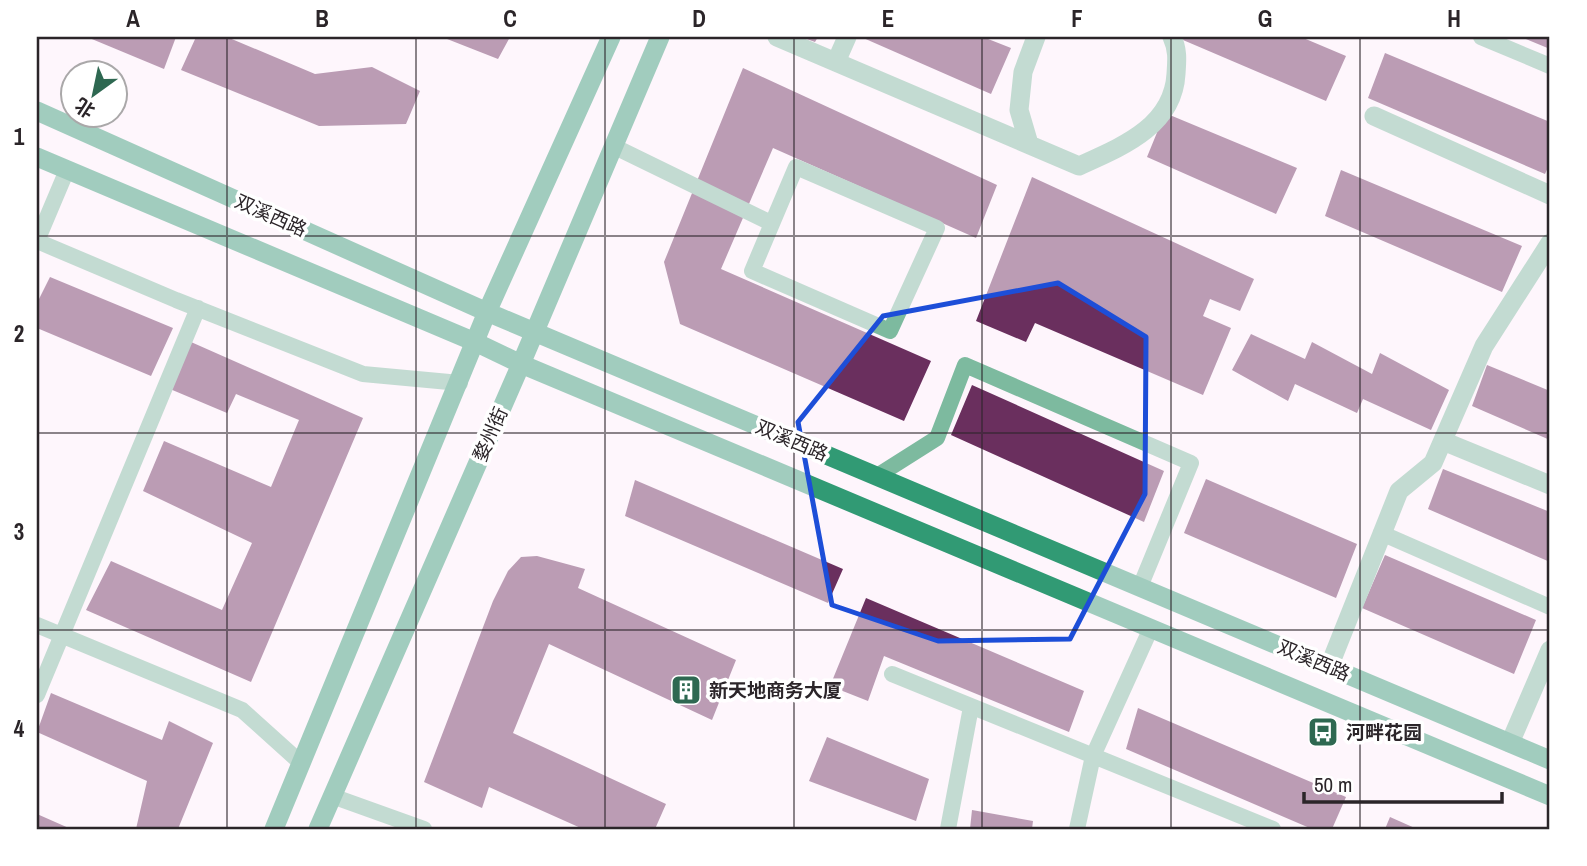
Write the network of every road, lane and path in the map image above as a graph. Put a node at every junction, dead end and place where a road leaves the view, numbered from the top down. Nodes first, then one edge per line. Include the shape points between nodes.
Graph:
1 (611, 37) edge
2 (660, 37) edge
3 (777, 37) edge
4 (847, 37) edge
5 (1036, 37) edge
6 (1172, 37) edge
7 (1481, 37) edge
8 (836, 62) junction
9 (1550, 66) edge
10 (37, 111) edge
11 (1374, 116) dead end
12 (1029, 144) junction
13 (613, 146) junction
14 (37, 157) edge
15 (67, 170) junction
16 (1550, 195) edge
17 (771, 223) junction
18 (1550, 243) edge
19 (198, 308) junction
20 (487, 312) junction
21 (534, 331) junction
22 (475, 342) junction
23 (521, 364) junction
24 (460, 383) junction
25 (1443, 441) junction
26 (877, 476) junction
27 (1550, 485) edge
28 (1381, 533) junction
29 (1140, 587) junction
30 (1550, 607) edge
31 (37, 625) edge
32 (1151, 628) junction
33 (62, 635) junction
34 (1550, 650) edge
35 (1329, 667) junction
36 (892, 674) dead end
37 (37, 695) edge
38 (971, 707) junction
39 (1510, 743) junction
40 (1093, 756) junction
41 (1550, 760) edge
42 (302, 764) junction
43 (332, 796) junction
44 (1550, 796) edge
45 (274, 829) edge
46 (318, 829) edge
47 (424, 829) edge
48 (948, 829) edge
49 (1077, 829) edge
50 (1273, 829) edge

1 - 20 main road
2 - 13 main road, 婺州街
3 - 8 street
4 - 8 street
5 - 12 street via 1023,72 1019,110
6 - 12 street via 1178,48 1175,88 1154,125 1128,144 1079,166
7 - 9 lane
8 - 12 street
10 - 20 main road, 双溪西路
11 - 16 street
13 - 17 lane
13 - 21 main road, 婺州街
14 - 15 main road, 双溪西路
15 - 19 lane via 37,241
15 - 22 main road, 双溪西路
17 - 17 lane via 752,271 890,331 937,228 796,167
18 - 25 street via 1485,346
19 - 24 lane via 363,374
19 - 33 lane
20 - 21 main road, 双溪西路
20 - 22 main road
21 - 23 main road, 婺州街
21 - 26 main road, 双溪西路
22 - 23 main road, 双溪西路
22 - 24 main road
23 - 32 main road, 双溪西路
23 - 43 main road, 婺州街
24 - 42 main road
25 - 27 street
25 - 28 street via 1433,463 1399,491
26 - 29 main road, 双溪西路
26 - 29 lane via 937,438 965,365 1191,463
28 - 30 lane
28 - 35 street
29 - 35 main road, 双溪西路
31 - 33 lane
32 - 40 lane
32 - 44 main road, 双溪西路
33 - 37 lane
33 - 42 lane via 242,710
34 - 39 street
35 - 39 main road, 双溪西路
36 - 38 lane
38 - 40 lane
38 - 48 lane
39 - 41 main road, 双溪西路
40 - 49 lane
40 - 50 lane
42 - 45 main road
43 - 46 main road, 婺州街
43 - 47 lane

